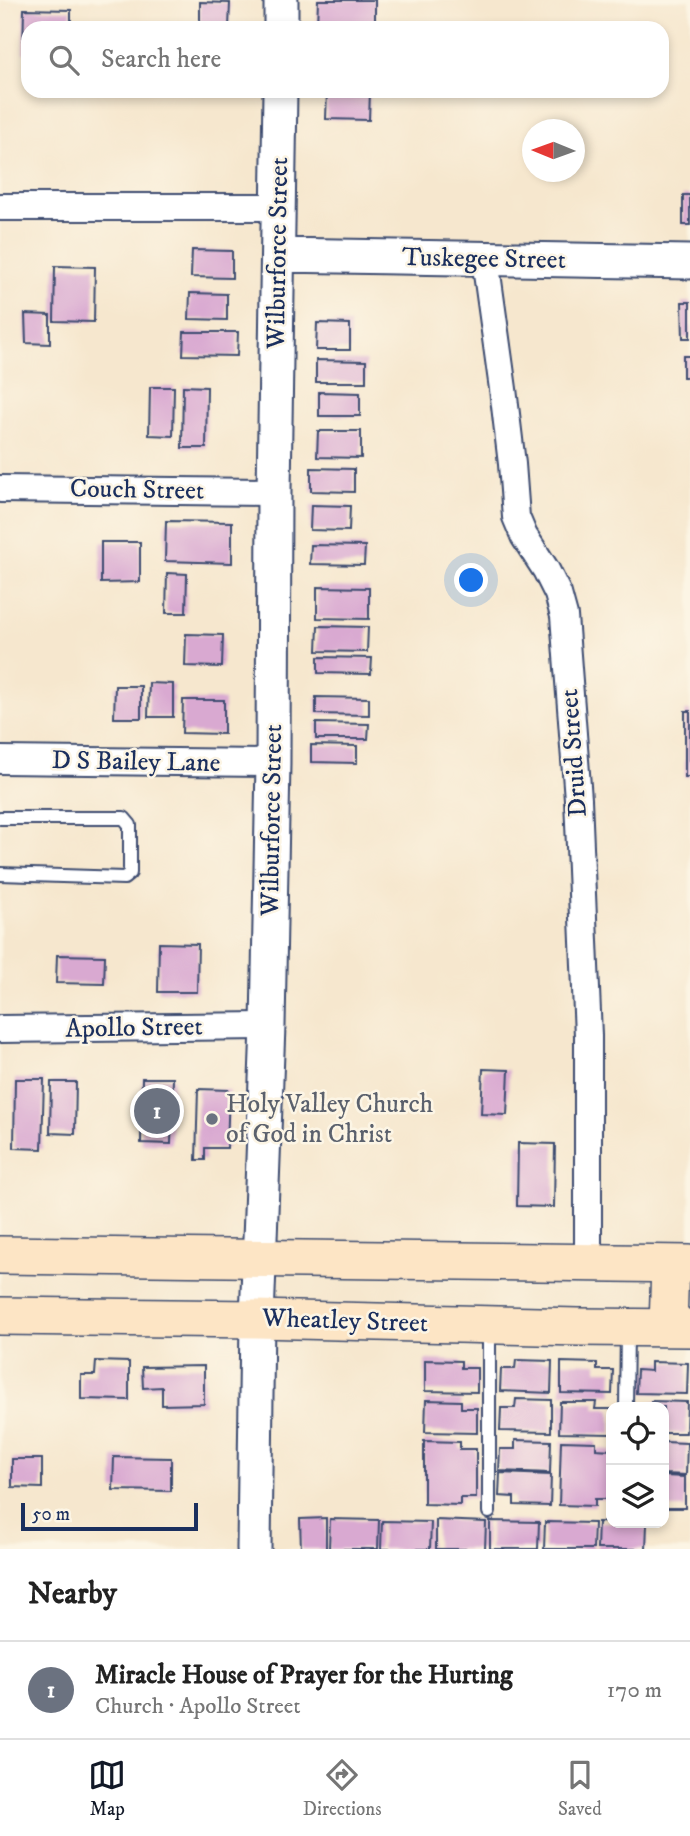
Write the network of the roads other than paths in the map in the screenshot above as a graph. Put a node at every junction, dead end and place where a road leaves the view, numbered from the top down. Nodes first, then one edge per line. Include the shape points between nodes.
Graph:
1 (281, 0) edge
2 (281, 21) edge
3 (280, 98) edge
4 (0, 207) edge
5 (278, 207) junction
6 (278, 256) junction
7 (485, 259) junction
8 (690, 262) edge
9 (0, 489) edge
10 (274, 492) junction
11 (0, 760) edge
12 (273, 763) junction
13 (0, 818) edge
14 (0, 874) edge
15 (268, 1026) junction
16 (0, 1029) edge
17 (0, 1255) edge
18 (260, 1258) junction
19 (588, 1262) junction
20 (680, 1264) edge
21 (0, 1316) edge
22 (257, 1319) junction
23 (489, 1325) junction
24 (627, 1328) junction
25 (679, 1328) edge
26 (625, 1402) edge
27 (489, 1512) dead end
28 (254, 1549) edge

1 - 2 street
3 - 5 street, Wilburforce Street
4 - 5 street
5 - 6 street, Wilburforce Street
6 - 7 street, Tuskegee Street
6 - 10 street, Wilburforce Street
7 - 8 street, Tuskegee Street
7 - 19 street, Druid Street via 516,517 558,594 564,616 578,799 588,1036
9 - 10 street, Couch Street
10 - 12 street, Wilburforce Street
11 - 12 street, D S Bailey Lane
12 - 15 street, Wilburforce Street
13 - 14 lane via 124,818 130,825 130,873 124,878
15 - 16 street, Apollo Street
15 - 18 street, Wilburforce Street
17 - 18 main road
18 - 19 main road
18 - 22 street, Wilburforce Street
19 - 20 main road
20 - 25 main road
21 - 22 main road, Wheatley Street
22 - 23 main road, Wheatley Street
22 - 28 street, Wilburforce Street
23 - 24 main road, Wheatley Street
23 - 27 lane
24 - 25 main road, Wheatley Street
24 - 26 lane

